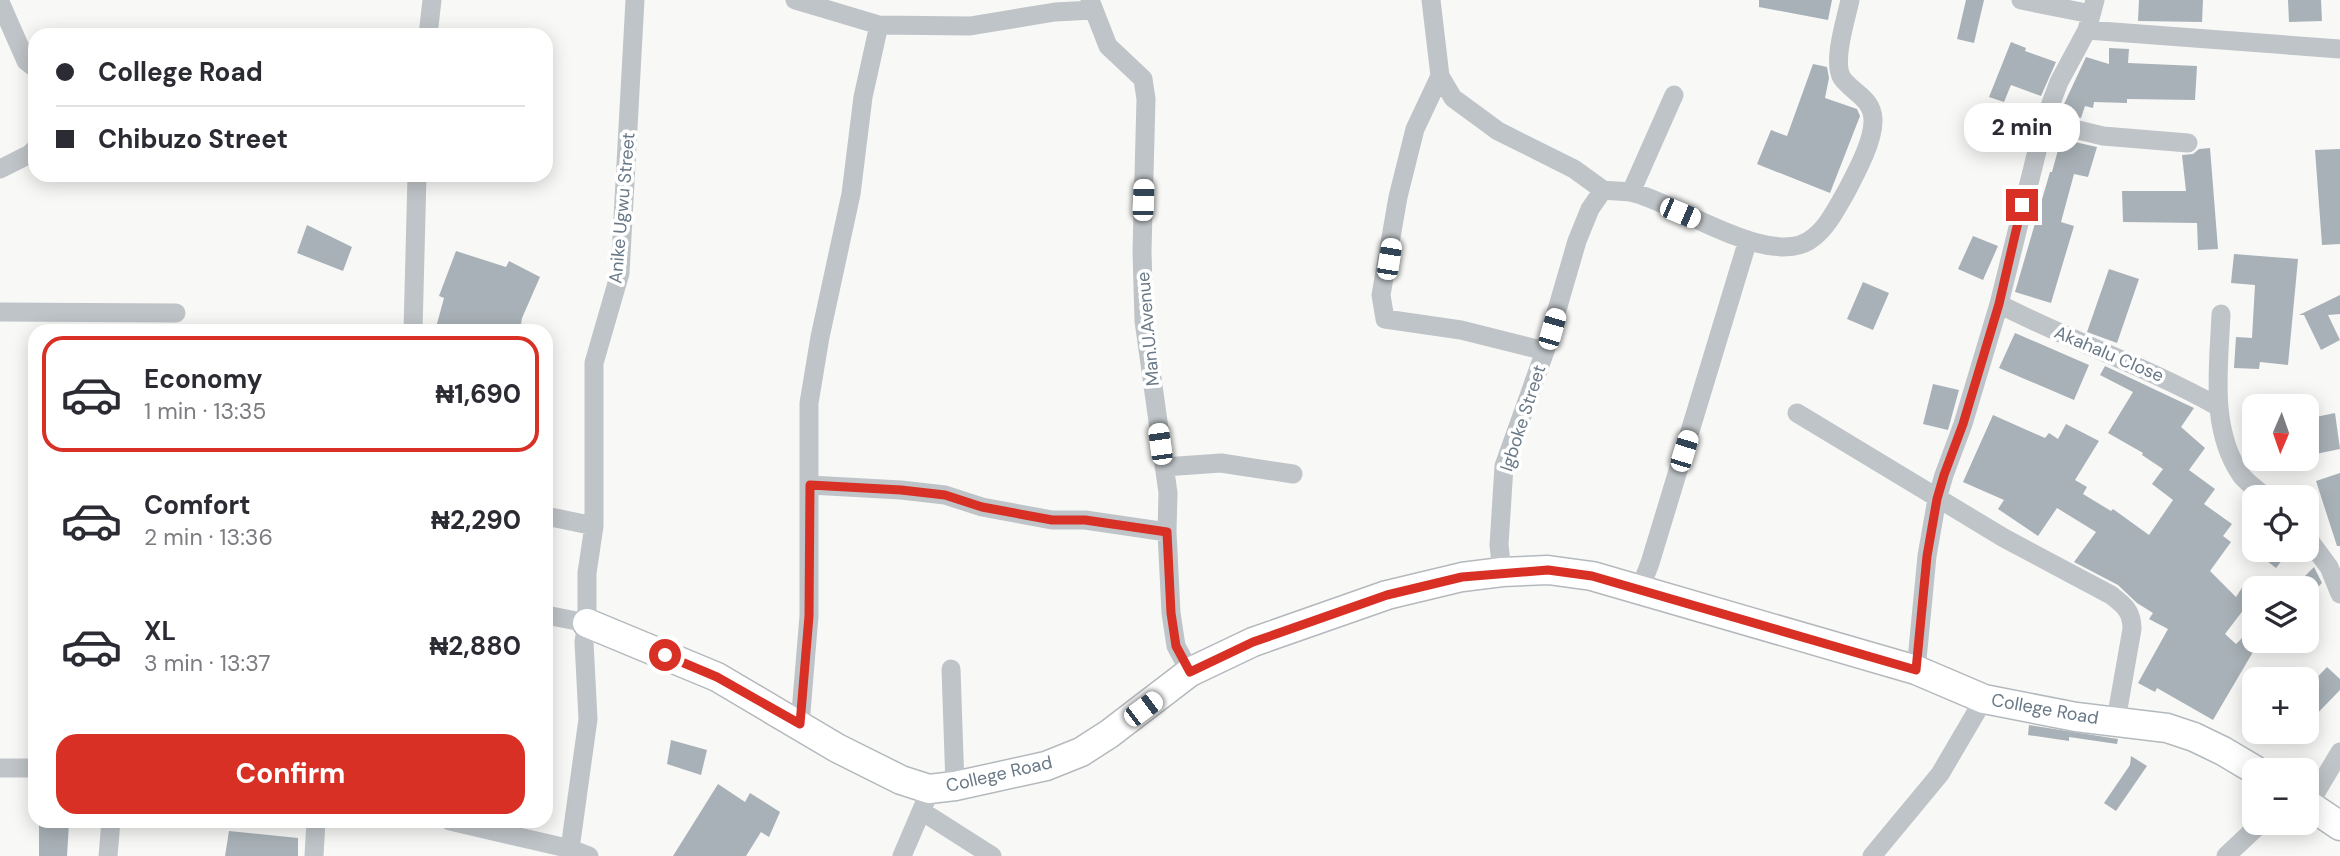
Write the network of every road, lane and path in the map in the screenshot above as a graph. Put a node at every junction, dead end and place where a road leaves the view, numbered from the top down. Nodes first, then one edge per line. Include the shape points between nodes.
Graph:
1 (432, 0) edge
2 (635, 0) edge
3 (795, 0) edge
4 (1431, 0) edge
5 (1850, 0) edge
6 (2021, 0) edge
7 (0, 2) edge
8 (1092, 5) edge
9 (2091, 15) edge
10 (878, 25) junction
11 (429, 28) edge
12 (2340, 49) edge
13 (28, 63) edge
14 (1440, 76) junction
15 (1674, 95) dead end
16 (2045, 122) junction
17 (2188, 143) dead end
18 (28, 155) edge
19 (0, 169) edge
20 (417, 182) edge
21 (1603, 190) junction
22 (1631, 192) junction
23 (1748, 240) junction
24 (1999, 304) junction
25 (0, 312) edge
26 (176, 313) dead end
27 (2221, 314) dead end
28 (413, 324) edge
29 (1545, 351) junction
30 (2217, 406) junction
31 (1797, 413) dead end
32 (1164, 467) junction
33 (1293, 474) dead end
34 (810, 485) junction
35 (2252, 485) edge
36 (1937, 499) junction
37 (553, 517) edge
38 (594, 526) junction
39 (1167, 532) junction
40 (2319, 554) edge
41 (1502, 572) junction
42 (1640, 589) junction
43 (2340, 594) edge
44 (553, 616) edge
45 (587, 623) junction
46 (951, 669) dead end
47 (1916, 670) junction
48 (1190, 672) junction
49 (1984, 699) junction
50 (2116, 720) junction
51 (800, 724) junction
52 (2340, 752) edge
53 (2242, 763) edge
54 (0, 768) edge
55 (28, 768) edge
56 (2319, 786) edge
57 (936, 796) junction
58 (2319, 812) edge
59 (2340, 826) edge
60 (110, 828) edge
61 (316, 828) edge
62 (478, 828) edge
63 (2248, 835) edge
64 (576, 853) edge
65 (108, 856) edge
66 (314, 856) edge
67 (902, 856) edge
68 (992, 856) edge
69 (1872, 856) edge
70 (2226, 856) edge

1 - 11 street
2 - 38 street, Anike Ugwu Street via 620,273 594,363
3 - 10 street
4 - 14 street
5 - 23 street via 1838,61 1842,78 1867,100 1873,120 1869,142 1833,216 1813,239 1786,248
6 - 9 street
7 - 13 street
8 - 10 street via 970,26
8 - 32 street, Man.U.Avenue via 1108,46 1143,79 1144,321
9 - 12 street
9 - 16 street
10 - 34 street via 851,194 809,402
14 - 21 street via 1453,97 1498,131 1574,169
14 - 29 street via 1415,130 1398,197 1381,295 1385,319 1461,330
15 - 22 street
16 - 17 street via 2103,136
16 - 24 street
18 - 19 street
20 - 28 street
21 - 22 street
21 - 29 street, Igboke Street via 1577,241
22 - 23 street
23 - 42 street
24 - 30 street, Akahalu Close via 2173,381
24 - 36 street
25 - 26 street
27 - 30 street
29 - 41 street, Igboke Street via 1504,466 1499,545
30 - 35 street via 2228,448
31 - 36 street
32 - 33 street via 1221,463
32 - 39 street, Man.U.Avenue
34 - 39 street via 945,495 1052,520
34 - 51 street via 809,616
36 - 47 street
36 - 50 street via 2124,605 2132,615 2133,629
37 - 38 street
38 - 45 street, Anike Ugwu Street via 587,573
39 - 48 street, Man.U.Avenue via 1176,646
40 - 43 street
41 - 42 main road, College Road via 1548,570
41 - 48 main road, College Road via 1387,595 1253,642
42 - 47 main road, College Road
44 - 45 street
45 - 51 main road, College Road via 717,677
45 - 64 street, Anike Ugwu Street via 588,719
46 - 57 street
47 - 49 main road, College Road
48 - 57 main road, College Road via 1081,752
49 - 50 main road, College Road
49 - 69 street via 1940,774
50 - 53 main road, College Road via 2194,737
51 - 57 main road, College Road via 836,748
52 - 56 street
54 - 55 street
57 - 67 street
57 - 68 street
58 - 59 main road
60 - 65 street
61 - 66 street
62 - 64 street
63 - 70 street

